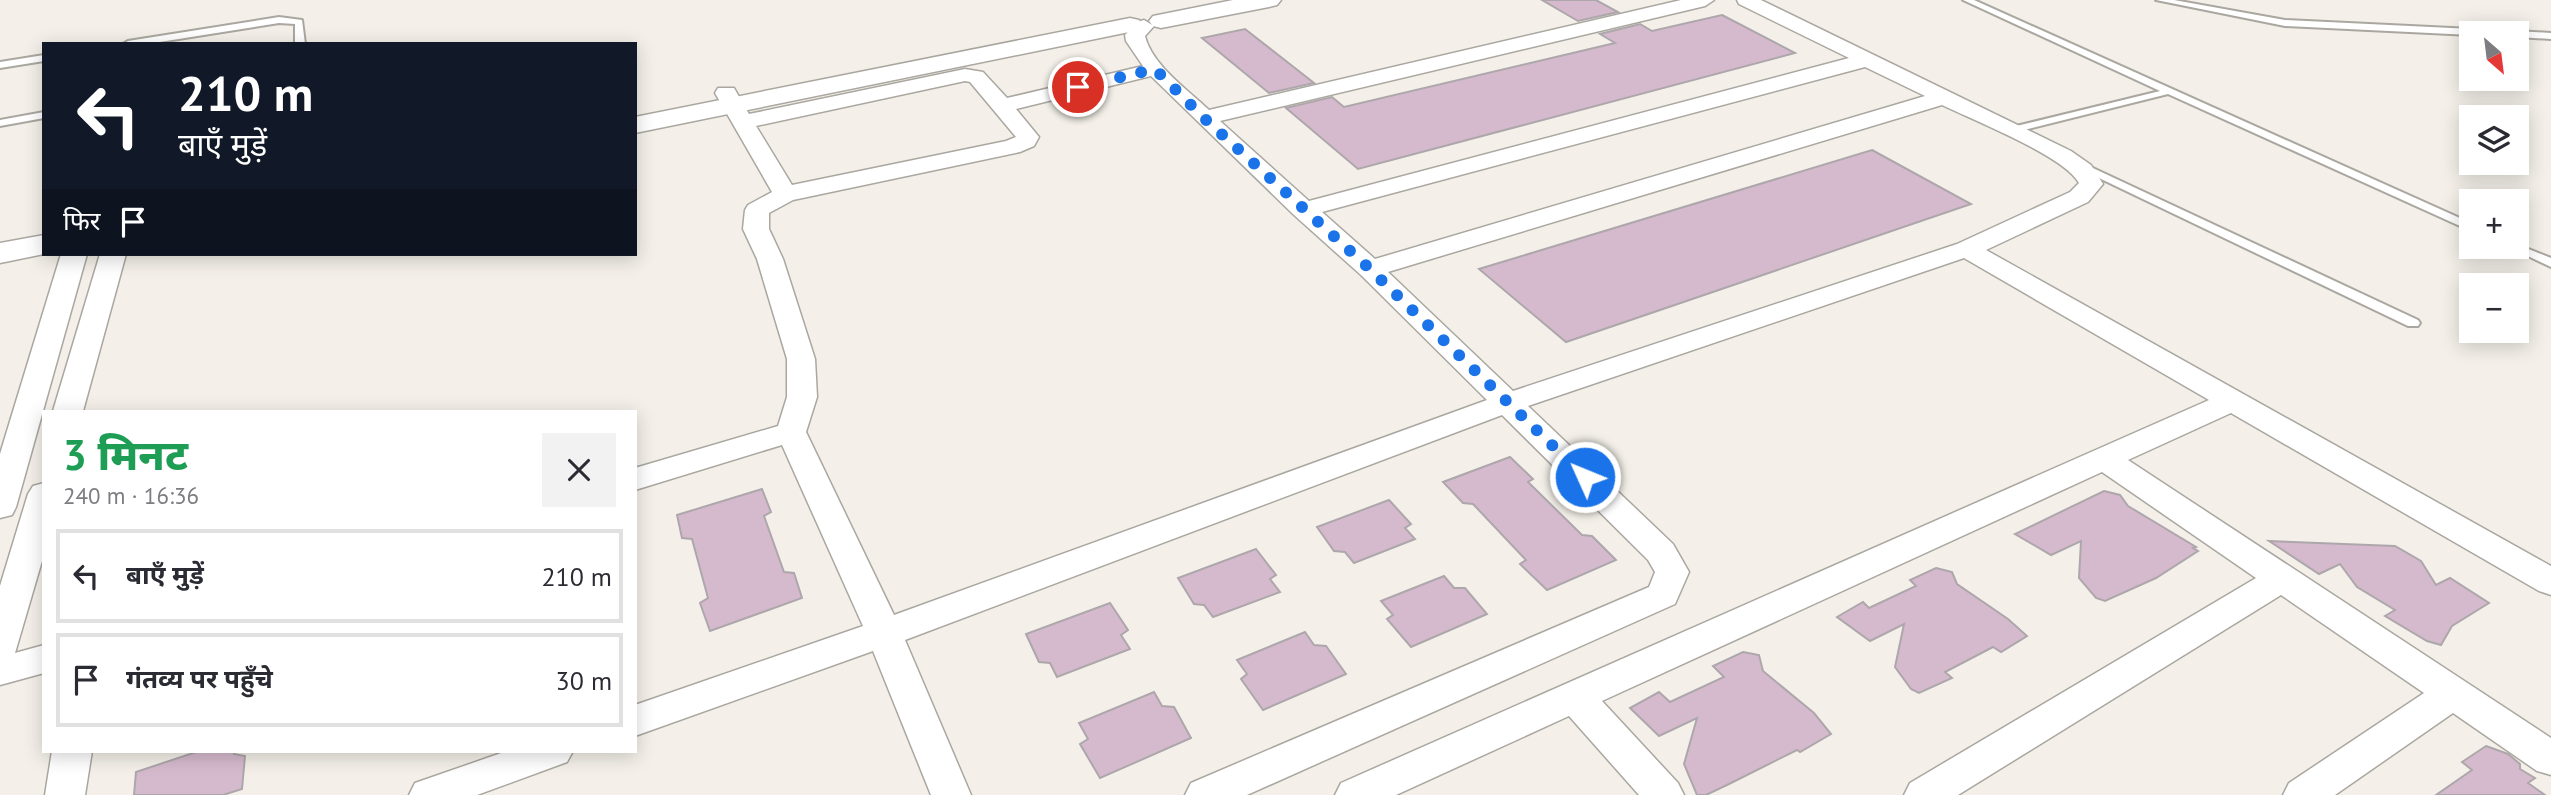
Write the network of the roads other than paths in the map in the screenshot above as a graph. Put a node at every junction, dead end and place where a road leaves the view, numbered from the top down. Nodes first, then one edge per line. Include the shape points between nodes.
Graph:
1 (1192, 0) edge
2 (1269, 0) edge
3 (1705, 0) edge
4 (1746, 0) edge
5 (1968, 0) edge
6 (2160, 0) edge
7 (1139, 13) edge
8 (2459, 31) edge
9 (2529, 35) edge
10 (2551, 36) edge
11 (141, 42) edge
12 (300, 42) edge
13 (42, 58) edge
14 (1870, 59) junction
15 (0, 65) edge
16 (1155, 69) junction
17 (2170, 91) junction
18 (1946, 97) junction
19 (1002, 106) junction
20 (733, 107) junction
21 (637, 111) edge
22 (42, 115) edge
23 (1204, 118) junction
24 (0, 123) edge
25 (637, 125) edge
26 (2012, 130) junction
27 (2067, 159) junction
28 (785, 194) junction
29 (1303, 210) junction
30 (2459, 222) edge
31 (42, 228) edge
32 (0, 237) edge
33 (42, 244) edge
34 (1966, 249) junction
35 (0, 253) edge
36 (2529, 253) edge
37 (73, 256) edge
38 (112, 256) edge
39 (2551, 263) edge
40 (1370, 269) junction
41 (2413, 323) dead end
42 (2233, 401) junction
43 (1508, 402) junction
44 (68, 410) edge
45 (791, 432) junction
46 (2106, 460) junction
47 (637, 478) edge
48 (42, 501) edge
49 (0, 507) edge
50 (2281, 579) junction
51 (2551, 582) edge
52 (884, 633) junction
53 (0, 647) edge
54 (42, 660) edge
55 (0, 671) edge
56 (2454, 694) junction
57 (1573, 695) junction
58 (637, 721) edge
59 (72, 753) edge
60 (547, 753) edge
61 (2551, 759) edge
62 (1362, 794) edge
63 (65, 795) edge
64 (429, 795) edge
65 (951, 795) edge
66 (1205, 795) edge
67 (1664, 795) edge
68 (1924, 795) edge
69 (2303, 795) edge

1 - 7 street
2 - 7 street
3 - 23 street
4 - 14 street
5 - 17 lane
6 - 8 lane via 2285,23
7 - 16 street via 1136,41
7 - 20 street
9 - 10 lane
11 - 12 lane via 279,20 299,22
13 - 15 lane
14 - 18 street
14 - 29 street
16 - 19 street
16 - 23 street
17 - 26 lane
17 - 30 lane
18 - 26 street
18 - 40 street
19 - 20 street via 976,76 965,75
19 - 28 street via 1024,130 1026,141
20 - 21 street
20 - 25 street
20 - 28 street
22 - 24 lane
23 - 29 street
26 - 27 street
27 - 34 street via 2083,170 2091,184 2079,197
27 - 41 lane
28 - 45 street via 757,210 756,229 801,359 802,397
29 - 40 street
31 - 32 street
33 - 35 street
34 - 42 street
34 - 43 street
36 - 39 lane
37 - 49 street
38 - 44 street
40 - 43 street
42 - 46 street
42 - 51 street
43 - 52 street
43 - 66 street via 1661,552 1672,572 1663,595
45 - 47 street
45 - 52 street
46 - 50 street
46 - 57 street
48 - 53 street
50 - 56 street
50 - 68 street
52 - 58 street
52 - 65 street
54 - 55 street
56 - 61 street
56 - 69 street
57 - 62 street
57 - 67 street
59 - 63 street
60 - 64 street

